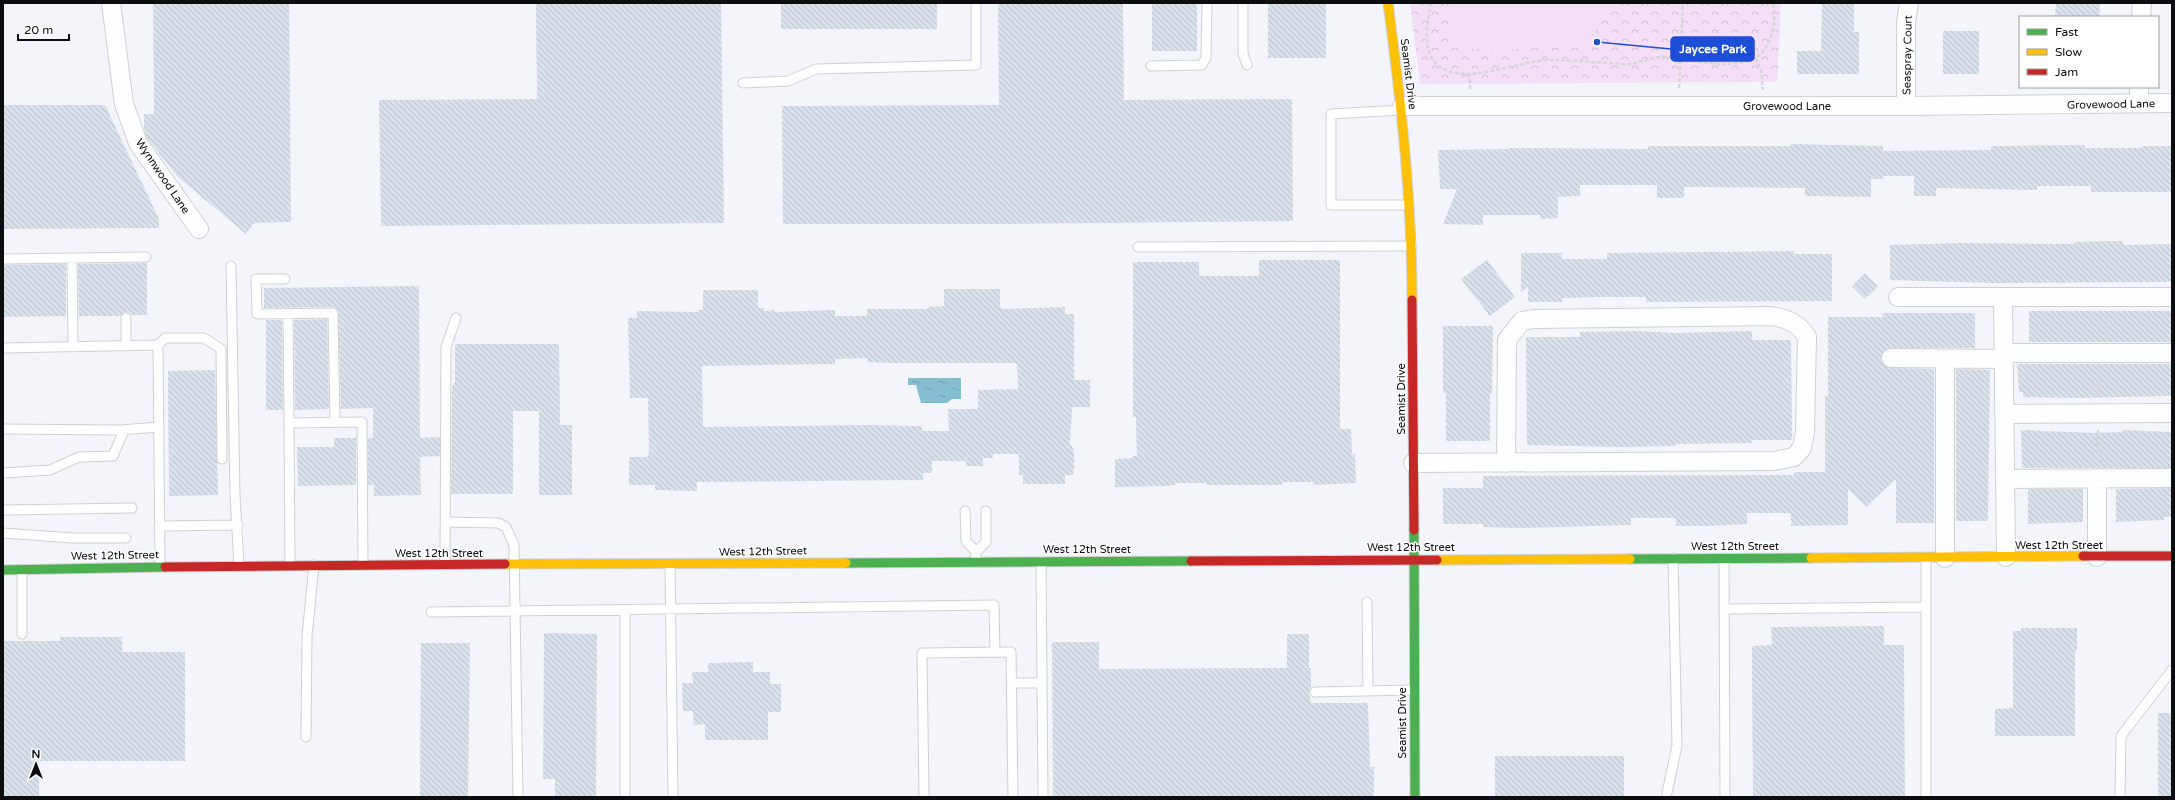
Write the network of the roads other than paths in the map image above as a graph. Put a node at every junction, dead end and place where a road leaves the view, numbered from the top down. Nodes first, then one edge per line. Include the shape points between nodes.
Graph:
1 (111, 3) edge
2 (976, 3) edge
3 (1207, 3) edge
4 (1243, 3) edge
5 (1388, 3) edge
6 (1909, 3) edge
7 (2142, 3) edge
8 (2141, 16) edge
9 (1247, 65) dead end
10 (1152, 66) dead end
11 (743, 83) dead end
12 (2139, 95) edge
13 (2172, 103) edge
14 (1906, 106) junction
15 (1402, 108) junction
16 (1410, 205) junction
17 (199, 229) dead end
18 (1412, 246) junction
19 (1138, 247) dead end
20 (146, 257) dead end
21 (72, 258) junction
22 (3, 259) edge
23 (231, 266) dead end
24 (285, 279) dead end
25 (1898, 297) dead end
26 (2003, 297) junction
27 (2172, 297) edge
28 (288, 314) junction
29 (126, 318) dead end
30 (456, 318) dead end
31 (158, 345) junction
32 (126, 346) junction
33 (73, 347) junction
34 (3, 348) edge
35 (2172, 353) edge
36 (2003, 356) junction
37 (1891, 358) dead end
38 (1945, 359) junction
39 (2172, 413) edge
40 (2004, 414) junction
41 (335, 422) junction
42 (289, 423) junction
43 (159, 427) junction
44 (3, 429) edge
45 (124, 430) junction
46 (222, 459) dead end
47 (1413, 463) junction
48 (1506, 463) junction
49 (3, 473) edge
50 (2100, 474) junction
51 (2172, 478) edge
52 (2005, 479) junction
53 (132, 508) dead end
54 (3, 510) edge
55 (965, 511) dead end
56 (986, 511) dead end
57 (445, 522) junction
58 (238, 525) junction
59 (160, 526) junction
60 (3, 533) edge
61 (126, 538) dead end
62 (976, 552) junction
63 (2172, 556) edge
64 (2006, 557) junction
65 (2097, 557) junction
66 (1673, 558) junction
67 (1724, 558) junction
68 (1926, 558) junction
69 (1945, 558) junction
70 (1414, 559) junction
71 (1040, 561) junction
72 (976, 562) junction
73 (515, 564) junction
74 (670, 564) junction
75 (290, 565) junction
76 (314, 565) junction
77 (363, 565) junction
78 (445, 565) junction
79 (160, 566) junction
80 (239, 566) junction
81 (3, 570) edge
82 (22, 570) junction
83 (1367, 602) dead end
84 (1926, 607) junction
85 (671, 609) junction
86 (1724, 609) junction
87 (625, 610) junction
88 (516, 611) junction
89 (431, 612) dead end
90 (22, 634) dead end
91 (995, 652) junction
92 (2172, 670) edge
93 (1012, 683) junction
94 (1042, 683) junction
95 (1414, 690) junction
96 (1368, 691) junction
97 (1316, 692) dead end
98 (306, 737) dead end
99 (1667, 794) dead end
100 (518, 797) edge
101 (625, 797) edge
102 (673, 797) edge
103 (924, 797) edge
104 (1013, 797) edge
105 (1043, 797) edge
106 (1415, 797) edge
107 (1725, 797) edge
108 (1926, 797) edge
109 (2120, 797) edge

1 - 17 street, Wynnwood Lane via 124,104 138,143
2 - 11 lane via 976,65 816,69 788,81
3 - 10 lane via 1206,58 1202,65
4 - 9 lane via 1243,54
5 - 15 street, Seamist Drive
6 - 14 street, Seaspray Court via 1906,23
7 - 8 street
12 - 13 street, Grovewood Lane
12 - 14 street, Grovewood Lane
14 - 15 street, Grovewood Lane
15 - 16 street, Seamist Drive
15 - 16 lane via 1331,114 1331,205
16 - 18 street, Seamist Drive
18 - 19 lane
18 - 47 street, Seamist Drive
20 - 21 lane
21 - 22 lane
21 - 33 lane
23 - 58 lane via 235,495
24 - 28 lane via 256,279 257,314
25 - 26 street
26 - 27 street
26 - 36 street
28 - 41 lane via 333,313
28 - 42 lane
29 - 32 lane
30 - 57 lane via 446,347
31 - 32 lane
31 - 43 lane
31 - 46 lane via 165,338 204,338 221,349
32 - 33 lane
33 - 34 lane
35 - 36 street
36 - 38 street
36 - 40 street
37 - 38 street
38 - 69 street
39 - 40 street
40 - 52 street
41 - 42 lane
41 - 77 lane via 362,422
42 - 75 lane
43 - 45 lane
43 - 59 lane
44 - 45 lane
45 - 49 lane via 113,456 79,457 50,470
47 - 48 street
47 - 70 street, Seamist Drive
48 - 48 street via 1774,461 1794,457 1802,448 1805,432 1807,337 1800,327 1786,319 1772,316 1522,321 1507,340
50 - 51 street
50 - 52 street
50 - 65 street
52 - 64 street
53 - 54 lane
55 - 62 lane via 966,541
56 - 62 lane via 986,542
57 - 73 lane via 498,523 506,527 514,545
57 - 78 lane
58 - 59 lane
58 - 80 lane
59 - 79 lane
60 - 61 lane via 73,538
62 - 72 lane
63 - 65 street, West 12th Street
64 - 65 street, West 12th Street
64 - 69 street, West 12th Street
66 - 67 street, West 12th Street
66 - 70 street, West 12th Street
66 - 99 lane via 1677,746
67 - 68 street, West 12th Street
67 - 86 lane
68 - 69 street, West 12th Street
68 - 84 lane
70 - 71 street, West 12th Street
70 - 95 street, Seamist Drive
71 - 72 street, West 12th Street
71 - 94 lane
72 - 74 street, West 12th Street
73 - 74 street, West 12th Street
73 - 78 street, West 12th Street
73 - 88 lane
74 - 85 lane
75 - 76 street, West 12th Street
75 - 80 street, West 12th Street
76 - 77 street, West 12th Street
76 - 98 lane via 306,636
77 - 78 street, West 12th Street
79 - 80 street, West 12th Street
79 - 82 street, West 12th Street
81 - 82 street, West 12th Street
82 - 90 lane
83 - 96 lane
84 - 86 lane
84 - 108 lane
85 - 87 lane
85 - 91 lane via 994,605
85 - 102 lane
86 - 107 lane
87 - 88 lane
87 - 101 lane
88 - 89 lane
88 - 100 lane
91 - 93 lane via 1011,652
91 - 103 lane via 922,653
92 - 109 lane via 2121,736
93 - 94 lane
93 - 104 lane
94 - 105 lane
95 - 96 lane
95 - 106 street, Seamist Drive
96 - 97 lane

